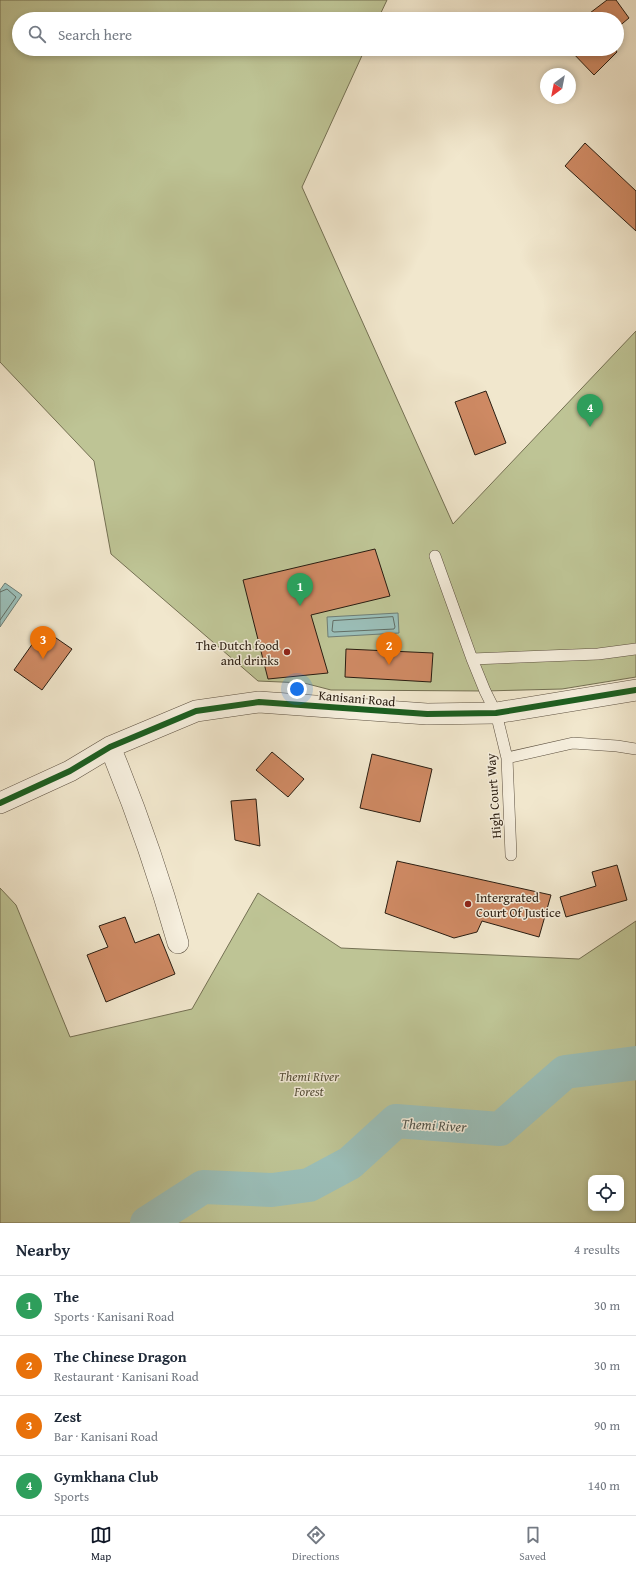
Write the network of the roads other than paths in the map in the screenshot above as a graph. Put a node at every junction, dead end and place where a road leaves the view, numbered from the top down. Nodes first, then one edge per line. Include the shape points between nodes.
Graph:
1 (435, 556) dead end
2 (636, 649) edge
3 (472, 659) junction
4 (636, 690) edge
5 (496, 713) junction
6 (110, 748) junction
7 (636, 750) edge
8 (507, 758) junction
9 (0, 803) edge
10 (511, 855) dead end
11 (178, 943) dead end

1 - 3 lane, High Court Way
2 - 3 lane via 598,654
3 - 5 lane, High Court Way
4 - 5 street, Kanisani Road
5 - 6 street, Kanisani Road via 427,714 259,702 196,711
5 - 8 lane, High Court Way
6 - 9 street, Kanisani Road via 70,771
6 - 11 street via 136,810
7 - 8 lane via 573,743
8 - 10 lane, High Court Way

